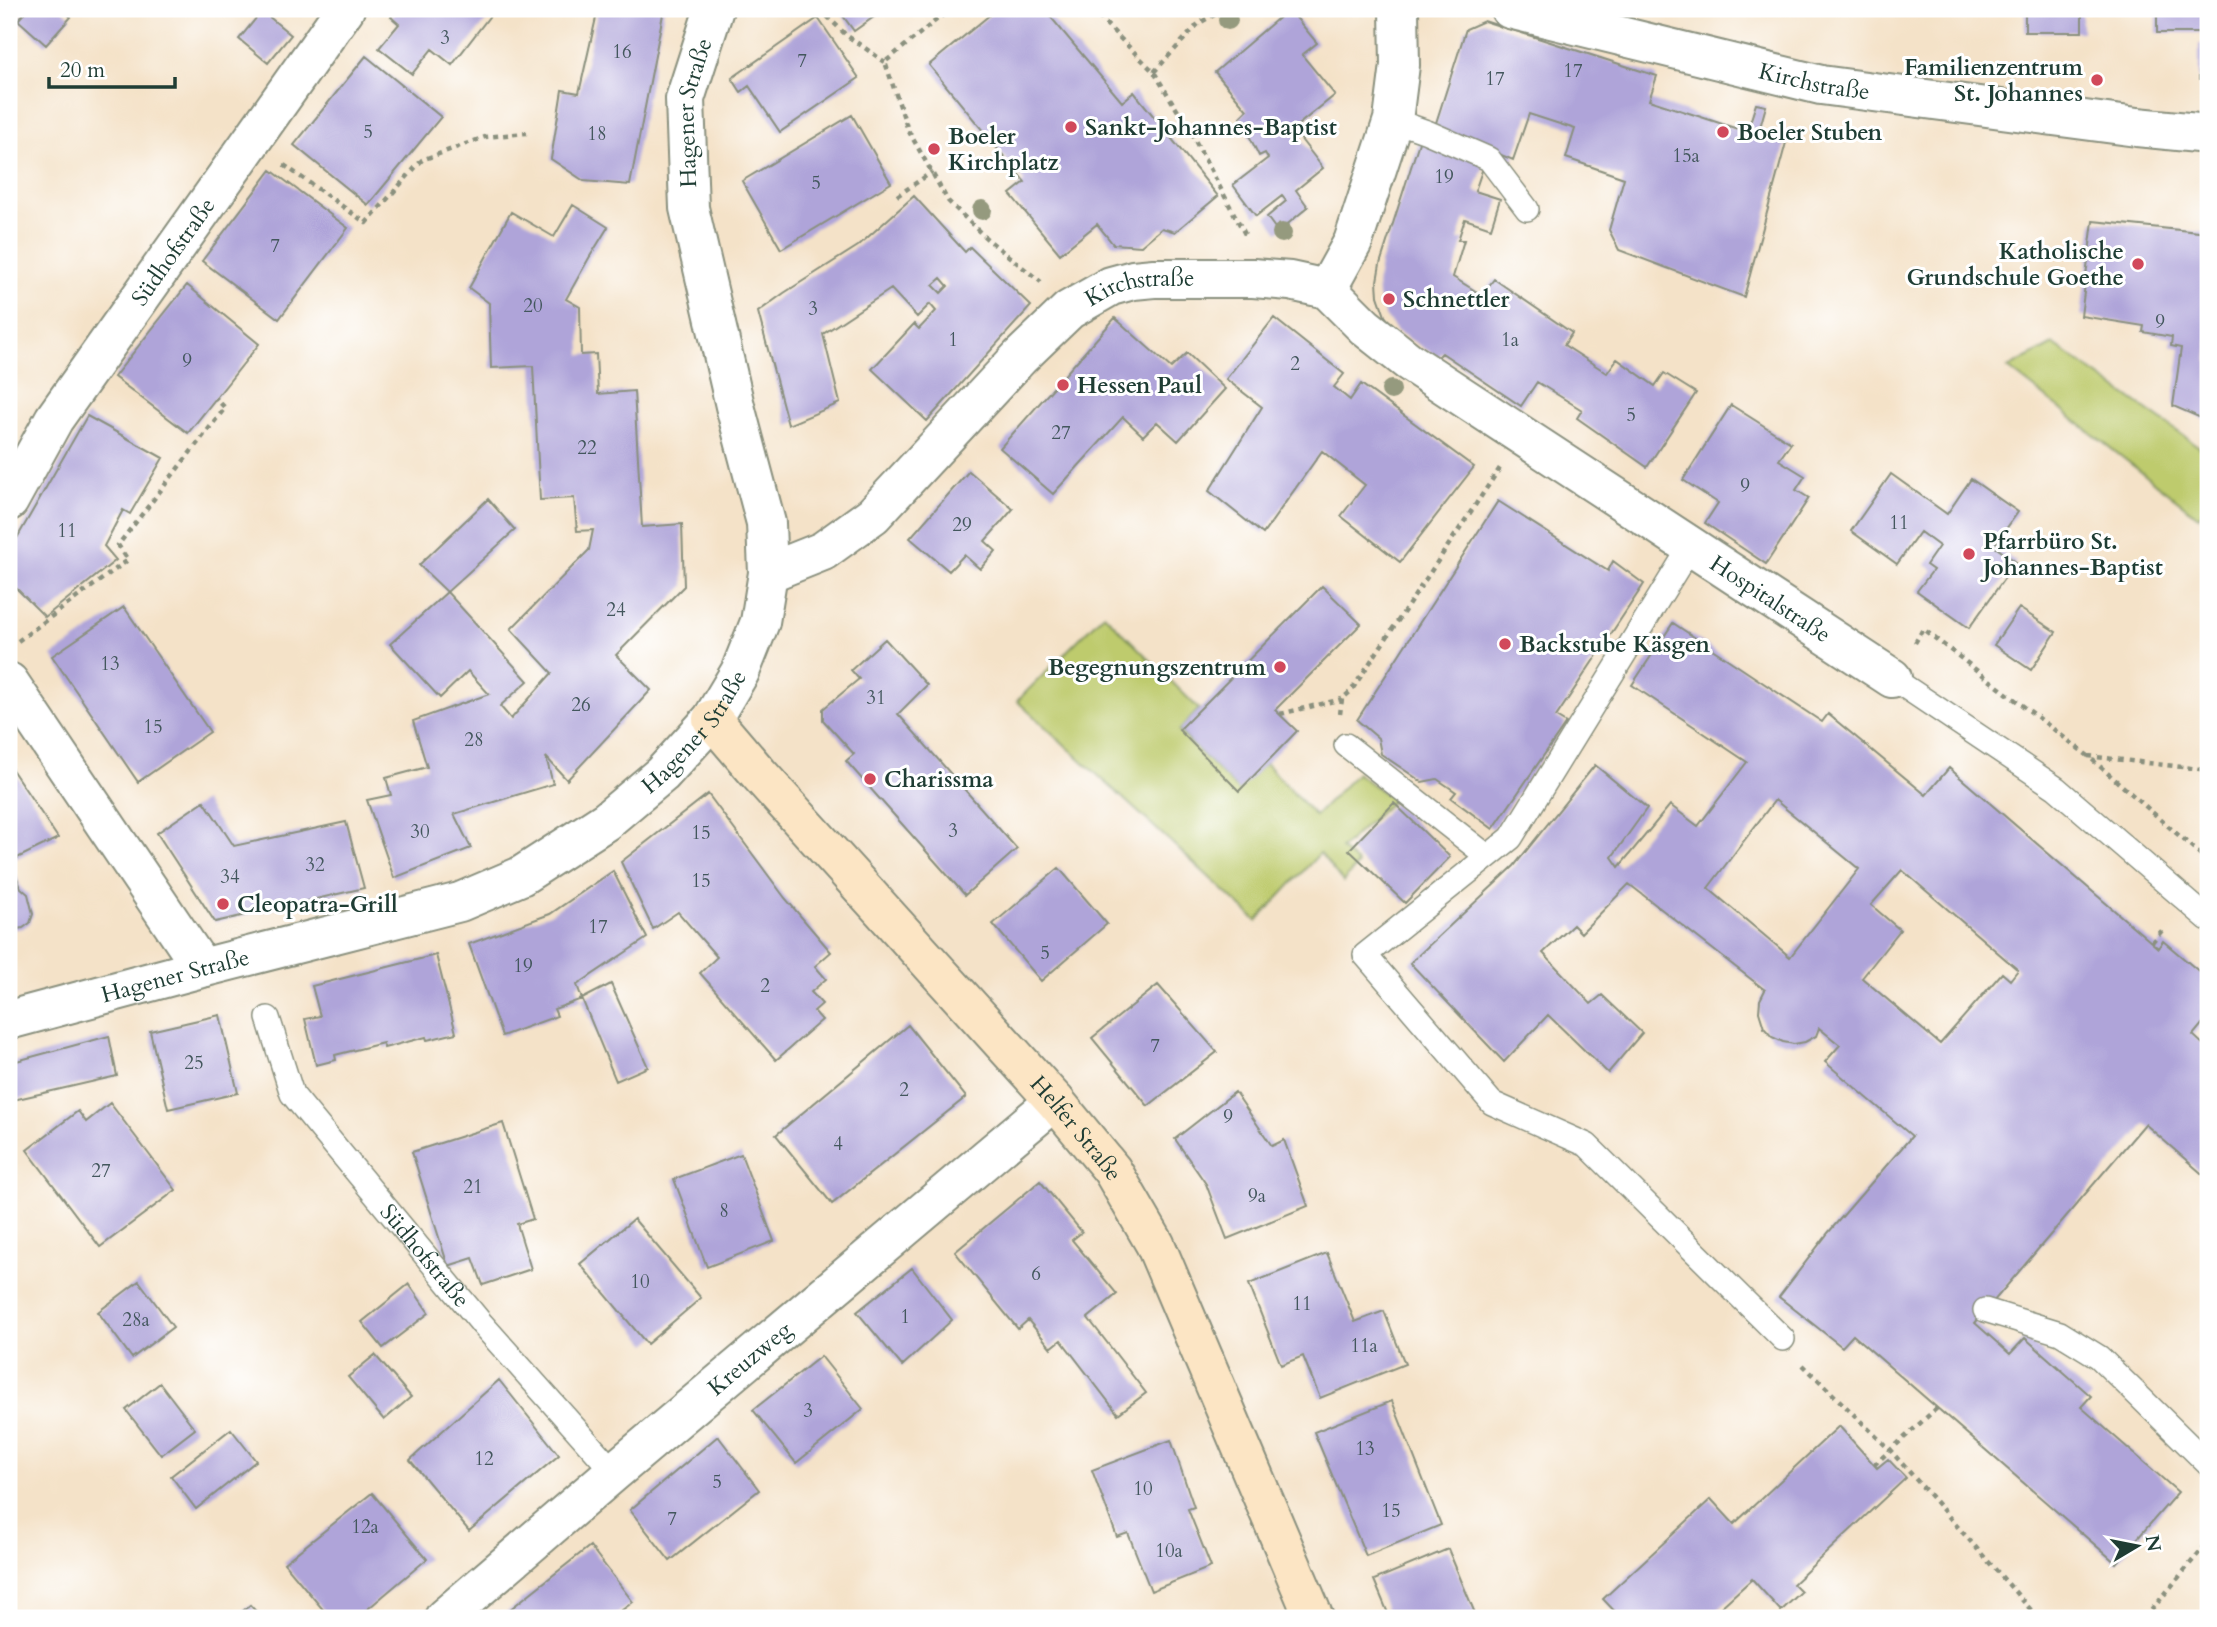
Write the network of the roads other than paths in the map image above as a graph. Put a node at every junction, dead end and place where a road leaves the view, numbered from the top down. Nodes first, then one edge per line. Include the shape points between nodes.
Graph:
1 (345, 9) edge
2 (714, 9) edge
3 (1399, 9) edge
4 (1510, 9) edge
5 (1393, 120) junction
6 (2208, 134) edge
7 (1527, 209) dead end
8 (1327, 289) junction
9 (9, 501) edge
10 (1691, 545) junction
11 (768, 573) junction
12 (1892, 678) joint
13 (9, 682) edge
14 (712, 719) junction
15 (1346, 745) road end
16 (1488, 856) junction
17 (2208, 919) edge
18 (202, 968) junction
19 (268, 1018) dead end
20 (9, 1020) edge
21 (1055, 1101) junction
22 (1985, 1310) dead end
23 (1783, 1339) road end
24 (2208, 1464) edge
25 (614, 1472) junction
26 (444, 1618) edge
27 (1314, 1618) edge

1 - 9 street, Südhofstraße via 54,419
2 - 11 street, Hagener Straße via 685,99 689,208 766,523
3 - 5 street via 1400,65
4 - 6 street, Kirchstraße via 1821,85
5 - 7 lane via 1489,159
5 - 8 street via 1353,242
8 - 10 street, Hospitalstraße via 1408,361
8 - 11 street, Kirchstraße via 1253,278 1154,278 1111,286 1069,310 1020,357 873,515 823,551
10 - 12 street, Hospitalstraße
10 - 16 lane via 1511,838
11 - 14 street, Hagener Straße via 760,622 740,672
12 - 17 lane, Hospitalstraße via 2056,788
13 - 18 street
14 - 18 street, Hagener Straße via 662,774 606,821 522,876 460,902
14 - 21 street, Helfer Straße
15 - 16 lane
16 - 23 lane via 1365,955 1492,1103 1587,1145
18 - 20 street, Hagener Straße
19 - 25 lane, Südhofstraße via 292,1094 482,1324
21 - 25 street, Kreuzweg
21 - 27 street, Helfer Straße via 1112,1170 1155,1244
22 - 24 lane via 2060,1333 2099,1357
25 - 26 street, Kreuzweg

